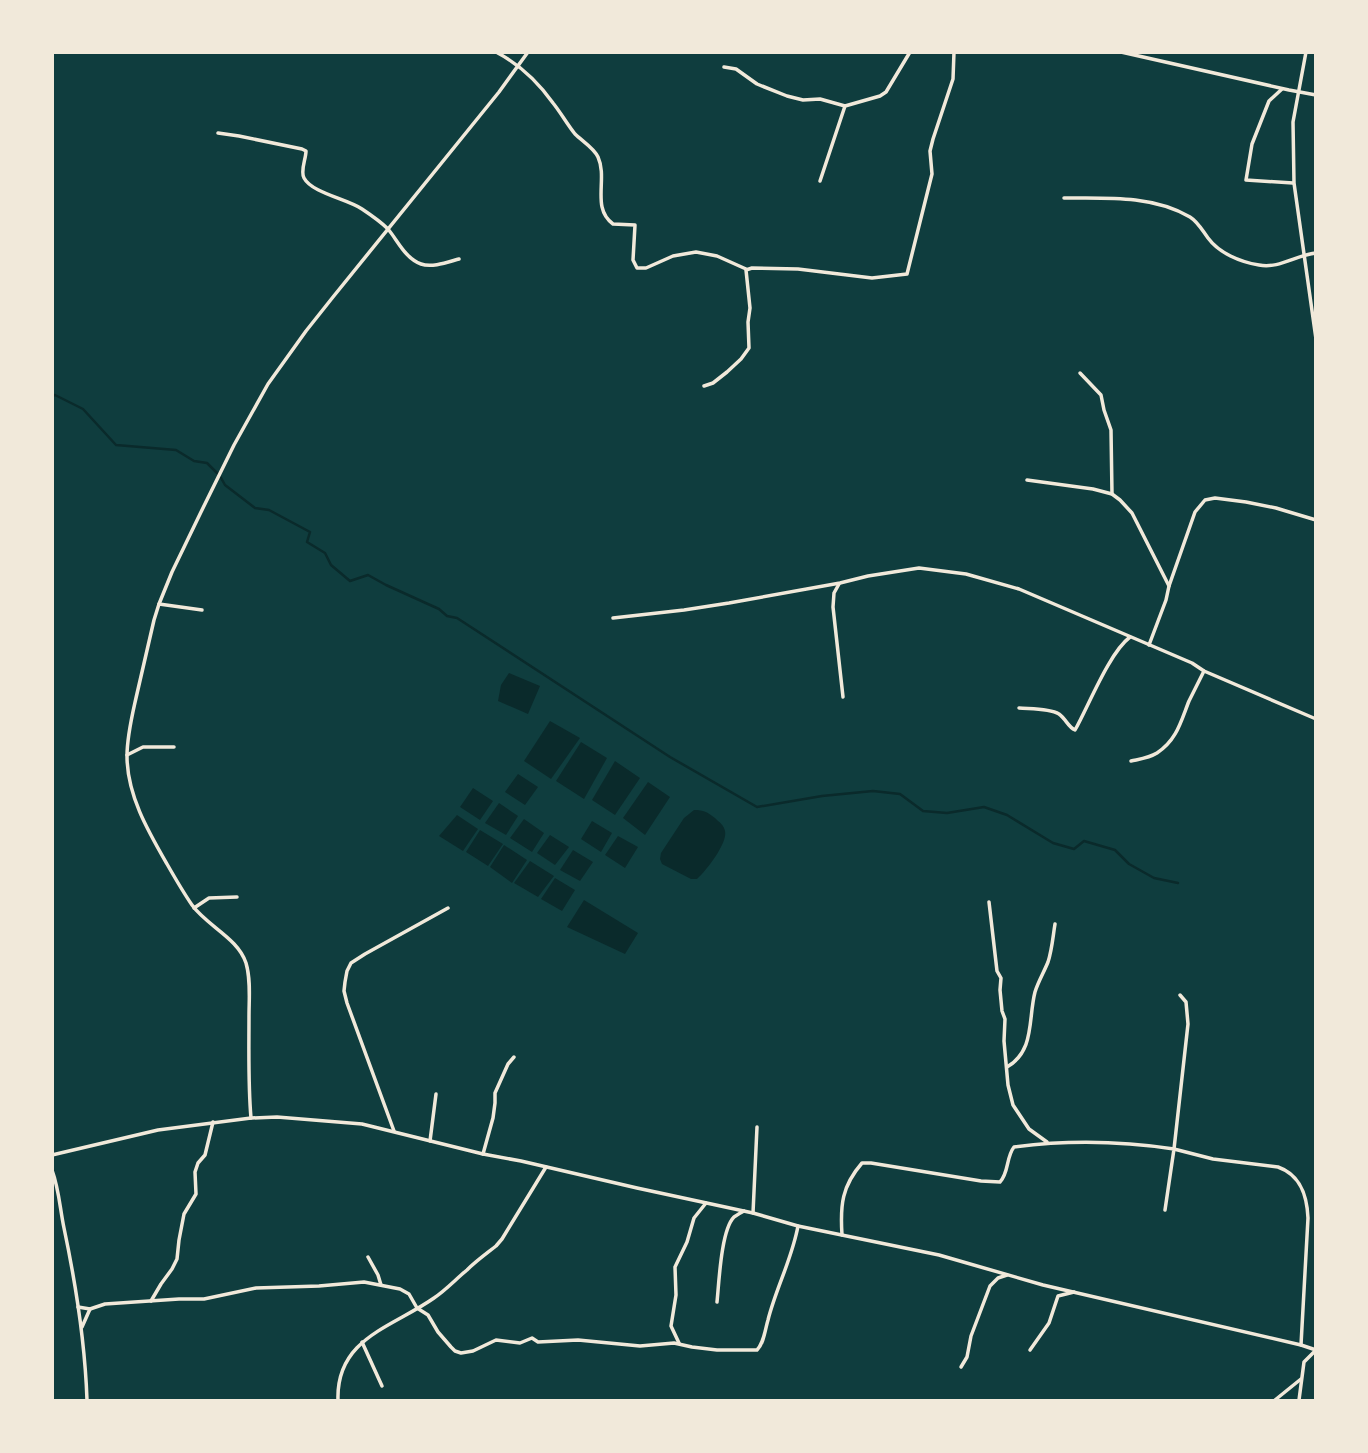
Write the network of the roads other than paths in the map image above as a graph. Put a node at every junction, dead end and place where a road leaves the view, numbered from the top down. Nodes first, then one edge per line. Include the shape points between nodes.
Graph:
1 (496, 52) edge
2 (528, 52) edge
3 (910, 52) edge
4 (954, 52) edge
5 (1121, 52) edge
6 (1306, 52) edge
7 (518, 65) junction
8 (724, 66) dead end
9 (1282, 89) junction
10 (1297, 92) junction
11 (1315, 95) edge
12 (845, 106) junction
13 (218, 133) dead end
14 (820, 181) dead end
15 (1294, 183) junction
16 (1064, 198) dead end
17 (388, 229) junction
18 (1315, 253) edge
19 (1304, 254) junction
20 (459, 259) dead end
21 (746, 270) junction
22 (1315, 339) edge
23 (1080, 373) dead end
24 (704, 386) dead end
25 (1027, 480) dead end
26 (1112, 494) junction
27 (1315, 520) edge
28 (841, 583) junction
29 (1169, 586) junction
30 (159, 604) junction
31 (202, 610) dead end
32 (613, 618) dead end
33 (1130, 637) junction
34 (1149, 645) junction
35 (1204, 671) junction
36 (843, 697) dead end
37 (1018, 708) dead end
38 (1315, 719) edge
39 (174, 747) dead end
40 (127, 755) junction
41 (1130, 761) dead end
42 (237, 897) dead end
43 (989, 902) dead end
44 (194, 908) junction
45 (448, 908) dead end
46 (1055, 924) dead end
47 (1180, 995) dead end
48 (514, 1057) dead end
49 (1007, 1067) junction
50 (436, 1094) dead end
51 (251, 1118) junction
52 (214, 1122) junction
53 (757, 1127) dead end
54 (394, 1131) junction
55 (430, 1141) junction
56 (1048, 1143) junction
57 (1174, 1149) junction
58 (483, 1154) junction
59 (52, 1155) edge
60 (546, 1167) junction
61 (52, 1170) edge
62 (706, 1203) junction
63 (1165, 1210) dead end
64 (744, 1211) junction
65 (753, 1213) junction
66 (798, 1226) junction
67 (842, 1236) junction
68 (368, 1257) dead end
69 (1009, 1274) junction
70 (381, 1285) junction
71 (1076, 1292) junction
72 (151, 1301) junction
73 (717, 1302) dead end
74 (78, 1307) junction
75 (417, 1308) junction
76 (90, 1309) junction
77 (81, 1327) junction
78 (362, 1342) junction
79 (679, 1343) junction
80 (1301, 1345) junction
81 (1030, 1350) dead end
82 (1315, 1350) edge
83 (961, 1367) dead end
84 (1301, 1379) junction
85 (382, 1386) dead end
86 (338, 1400) edge
87 (87, 1401) edge
88 (1275, 1401) edge
89 (1299, 1401) edge

1 - 7 street
2 - 7 street
3 - 12 street via 886,92
4 - 21 street via 953,79 930,151 932,174 907,274 872,278 798,269
5 - 9 street
6 - 10 street
7 - 17 street
7 - 21 street via 598,157 602,208 613,224 635,225 633,260 637,268 696,252
8 - 12 street via 787,96
9 - 10 street
9 - 15 street via 1269,101 1252,144 1246,180
10 - 11 street
10 - 15 street
12 - 14 street
13 - 17 street via 306,151 303,173 308,183 358,206
15 - 19 street
16 - 19 street via 1129,200 1167,208 1197,222 1218,249 1260,266
17 - 20 street via 420,264
17 - 30 street via 306,331 255,406
18 - 19 street
19 - 22 street
21 - 24 street via 749,348 727,372
23 - 26 street via 1101,395 1111,430
25 - 26 street
26 - 29 street via 1132,513
27 - 29 street via 1236,500 1205,500 1195,512
28 - 32 street
28 - 33 street via 919,568 966,574 1019,589
28 - 36 street via 833,607
29 - 34 street
30 - 31 street
30 - 40 street
33 - 34 street
33 - 37 street via 1113,657 1075,730 1059,714
34 - 35 street
35 - 38 street
35 - 41 street via 1171,741 1157,753
39 - 40 street via 143,747
40 - 44 street via 133,796 153,841
42 - 44 street via 209,898
43 - 49 street via 1001,978
44 - 51 street via 246,961
45 - 54 street via 365,954 347,971 347,1003
46 - 49 street via 1026,1045
47 - 57 street via 1188,1024
48 - 58 street via 495,1093
49 - 56 street via 1013,1105 1029,1129
50 - 55 street
51 - 52 street
51 - 54 street via 349,1123
52 - 59 street
52 - 72 street via 195,1172 196,1194 184,1214 177,1259
53 - 65 street
54 - 55 street
55 - 58 street
56 - 57 street
56 - 67 street via 1014,1147 1000,1182 862,1163 843,1194
57 - 63 street
57 - 80 street via 1278,1167 1299,1182 1308,1218
58 - 60 street
60 - 62 street
60 - 75 street via 496,1246
61 - 74 street
62 - 64 street
62 - 79 street via 694,1218 675,1267 671,1326
64 - 65 street
64 - 73 street via 732,1218 725,1238
65 - 66 street
66 - 67 street
66 - 79 street via 760,1349 717,1350
67 - 69 street
68 - 70 street
69 - 71 street
69 - 83 street via 990,1286
70 - 72 street via 256,1288 204,1299
70 - 75 street via 408,1294
71 - 80 street
71 - 81 street via 1058,1296 1049,1323
72 - 76 street
74 - 76 street
74 - 77 street
75 - 78 street
75 - 79 street via 427,1313 443,1338 461,1353 496,1340 520,1343 532,1338 538,1342 578,1340 640,1346
76 - 77 street
77 - 87 street
78 - 85 street
78 - 86 street via 348,1357
80 - 82 street
82 - 84 street via 1304,1362
84 - 88 street
84 - 89 street

